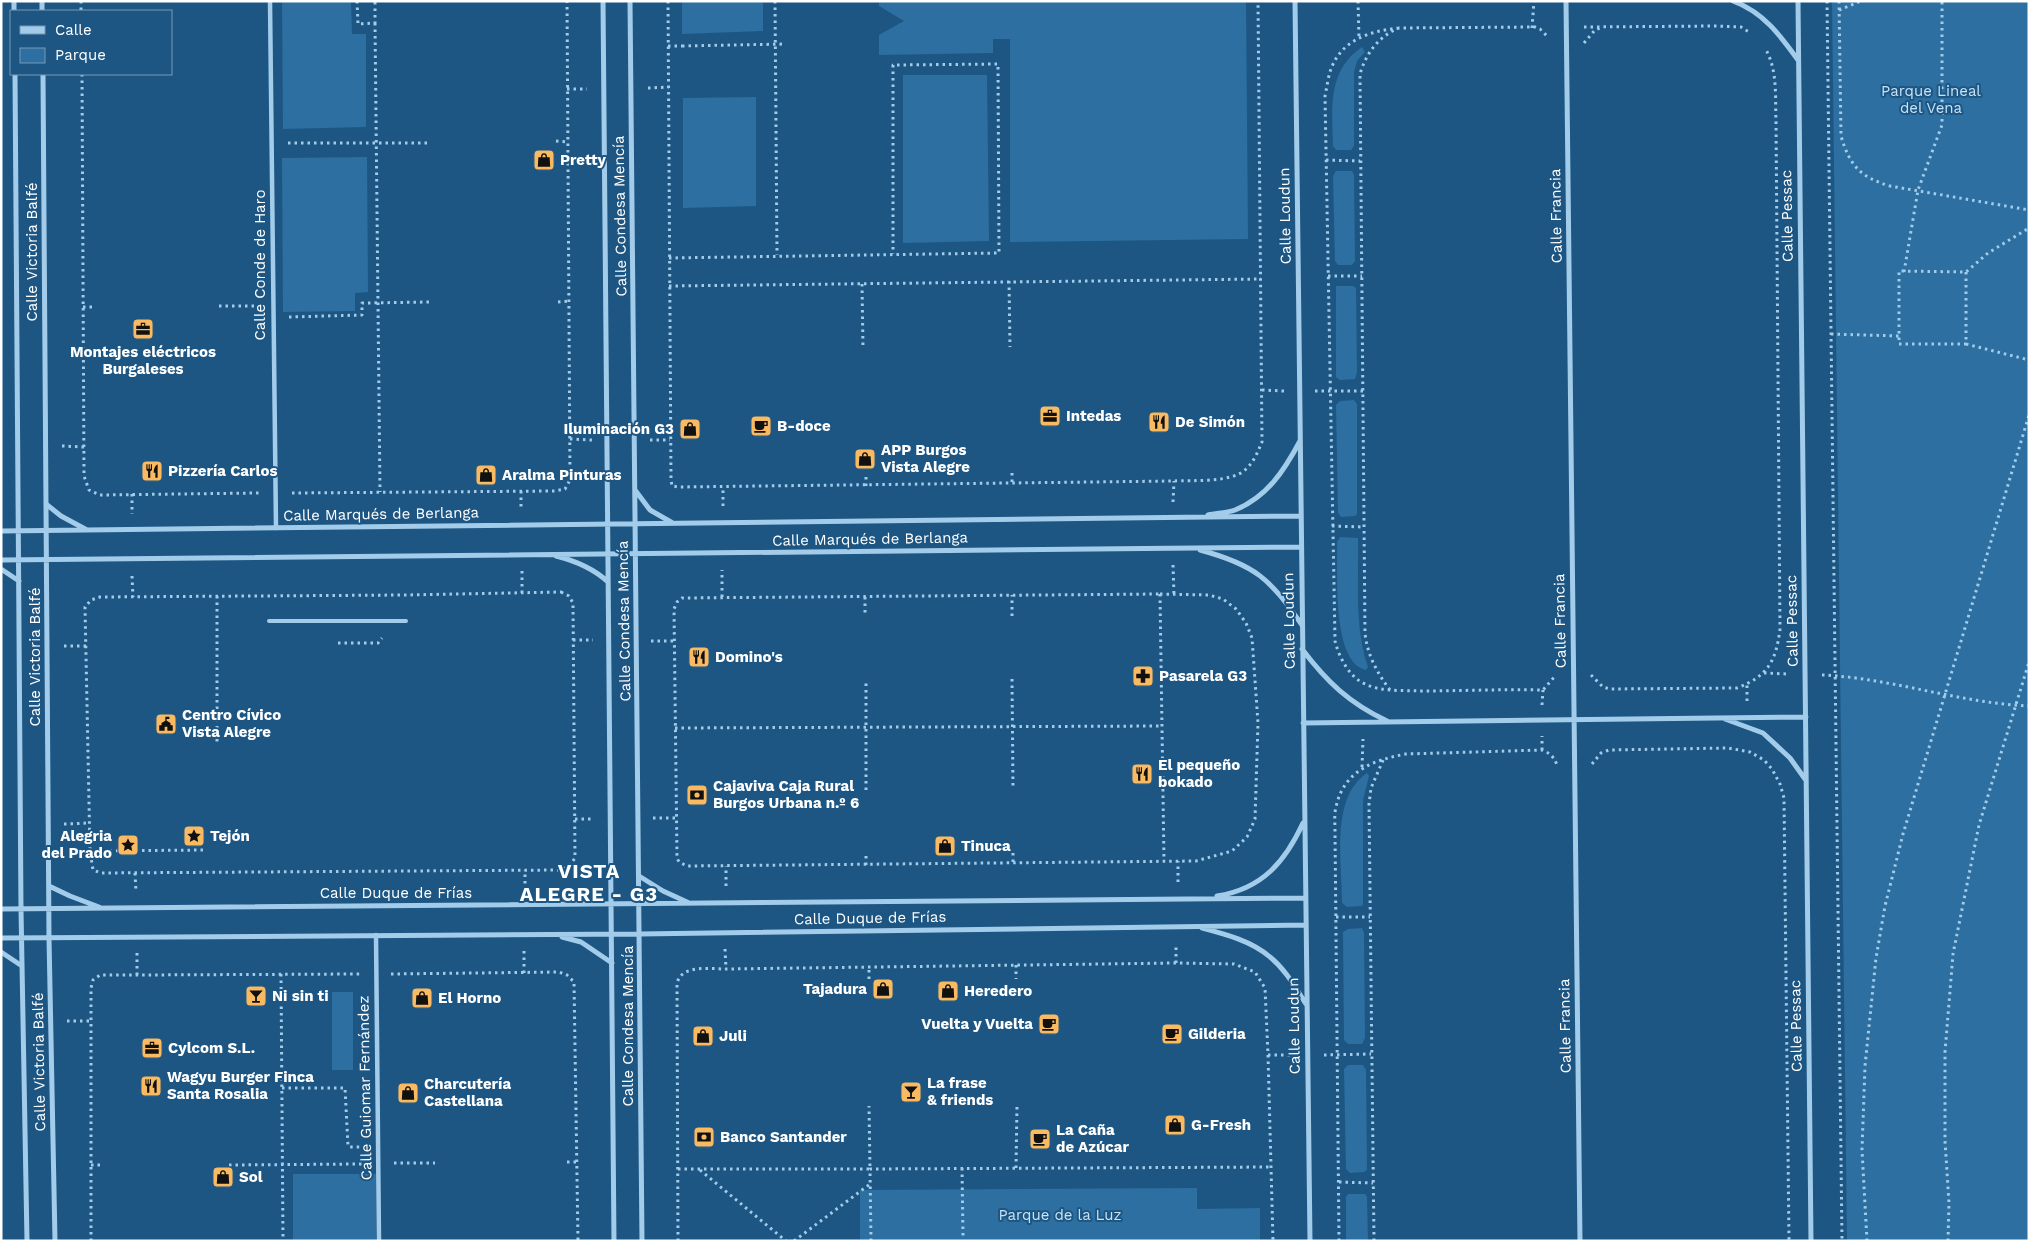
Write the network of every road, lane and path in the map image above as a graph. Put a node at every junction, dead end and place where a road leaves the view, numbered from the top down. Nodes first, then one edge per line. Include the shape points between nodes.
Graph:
1 (270, 1) edge
2 (357, 1) edge
3 (375, 1) edge
4 (567, 1) edge
5 (603, 1) edge
6 (630, 1) edge
7 (668, 1) edge
8 (774, 1) edge
9 (1258, 1) edge
10 (1295, 1) edge
11 (1358, 1) edge
12 (1534, 1) edge
13 (1566, 1) edge
14 (1734, 1) edge
15 (1798, 1) edge
16 (1827, 1) edge
17 (1839, 1) edge
18 (1862, 1) edge
19 (1942, 1) edge
20 (1839, 10) junction
21 (375, 23) junction
22 (1602, 27) dead end
23 (1399, 28) junction
24 (1532, 28) junction
25 (1754, 35) dead end
26 (1359, 38) junction
27 (1549, 40) dead end
28 (786, 44) dead end
29 (1762, 44) dead end
30 (668, 46) junction
31 (1798, 60) junction
32 (15, 75) edge
33 (43, 75) edge
34 (82, 75) edge
35 (556, 141) dead end
36 (568, 142) junction
37 (376, 143) junction
38 (429, 143) dead end
39 (272, 144) junction
40 (1326, 160) junction
41 (1360, 161) junction
42 (1918, 190) junction
43 (2029, 210) edge
44 (2029, 228) edge
45 (894, 254) junction
46 (777, 255) junction
47 (669, 258) junction
48 (1904, 272) junction
49 (1966, 272) junction
50 (1328, 276) junction
51 (1362, 276) junction
52 (1261, 279) junction
53 (1009, 282) junction
54 (862, 284) junction
55 (669, 286) junction
56 (570, 301) junction
57 (431, 302) dead end
58 (558, 302) dead end
59 (378, 303) junction
60 (219, 306) dead end
61 (273, 306) junction
62 (83, 307) junction
63 (94, 307) dead end
64 (273, 317) junction
65 (1831, 334) junction
66 (1899, 336) junction
67 (1966, 344) junction
68 (863, 348) dead end
69 (1010, 348) dead end
70 (2029, 360) edge
71 (2029, 415) edge
72 (1300, 441) junction
73 (1012, 472) dead end
74 (866, 476) dead end
75 (1012, 484) junction
76 (866, 486) junction
77 (635, 490) junction
78 (380, 492) junction
79 (275, 493) junction
80 (46, 504) junction
81 (1301, 516) junction
82 (1193, 517) junction
83 (675, 523) junction
84 (608, 524) junction
85 (635, 524) junction
86 (1332, 526) junction
87 (1364, 527) junction
88 (276, 528) junction
89 (46, 530) junction
90 (88, 530) junction
91 (1, 531) edge
92 (19, 531) junction
93 (1301, 547) junction
94 (1192, 548) junction
95 (548, 554) junction
96 (608, 554) junction
97 (636, 554) junction
98 (1, 560) edge
99 (18, 560) junction
100 (47, 560) junction
101 (1, 569) edge
102 (19, 580) junction
103 (608, 582) junction
104 (1160, 594) junction
105 (217, 596) junction
106 (1012, 596) junction
107 (865, 597) junction
108 (866, 616) dead end
109 (1012, 616) dead end
110 (269, 621) dead end
111 (406, 621) dead end
112 (1302, 625) junction
113 (1302, 648) junction
114 (2029, 662) edge
115 (1558, 670) dead end
116 (1589, 673) dead end
117 (1836, 676) junction
118 (1012, 678) dead end
119 (866, 680) dead end
120 (1390, 690) junction
121 (1946, 695) junction
122 (2015, 705) junction
123 (2029, 706) edge
124 (1806, 717) junction
125 (1722, 718) junction
126 (1574, 720) junction
127 (1390, 722) junction
128 (1303, 724) junction
129 (1162, 726) junction
130 (1012, 727) junction
131 (675, 728) junction
132 (866, 728) junction
133 (218, 744) dead end
134 (1626, 750) dead end
135 (1384, 758) junction
136 (1557, 768) dead end
137 (1806, 780) junction
138 (1013, 789) dead end
139 (866, 790) dead end
140 (1304, 820) junction
141 (205, 850) dead end
142 (90, 851) junction
143 (866, 853) dead end
144 (1013, 853) dead end
145 (1164, 861) junction
146 (866, 864) junction
147 (1013, 864) junction
148 (638, 876) junction
149 (49, 886) junction
150 (1197, 898) junction
151 (1305, 898) junction
152 (639, 903) junction
153 (688, 903) junction
154 (611, 904) junction
155 (104, 908) junction
156 (1, 909) edge
157 (21, 909) junction
158 (49, 909) junction
159 (1336, 917) junction
160 (1370, 918) junction
161 (1306, 925) junction
162 (1194, 926) junction
163 (547, 934) junction
164 (612, 934) junction
165 (640, 934) junction
166 (376, 935) junction
167 (1, 938) edge
168 (22, 938) junction
169 (49, 938) junction
170 (1, 952) edge
171 (612, 963) junction
172 (1016, 965) junction
173 (22, 966) junction
174 (869, 967) junction
175 (281, 974) junction
176 (376, 974) junction
177 (869, 979) dead end
178 (1016, 979) dead end
179 (1307, 1005) junction
180 (282, 1088) junction
181 (1016, 1105) dead end
182 (870, 1106) dead end
183 (350, 1147) dead end
184 (567, 1162) dead end
185 (578, 1162) junction
186 (378, 1163) junction
187 (435, 1163) dead end
188 (282, 1164) junction
189 (91, 1165) junction
190 (102, 1165) dead end
191 (229, 1165) dead end
192 (1272, 1167) junction
193 (962, 1168) junction
194 (1016, 1168) junction
195 (700, 1169) junction
196 (870, 1169) junction
197 (678, 1170) junction
198 (1339, 1182) junction
199 (1373, 1183) junction
200 (870, 1184) junction
201 (963, 1236) dead end
202 (26, 1241) edge
203 (55, 1241) edge
204 (91, 1241) edge
205 (283, 1241) edge
206 (379, 1241) edge
207 (578, 1241) edge
208 (614, 1241) edge
209 (642, 1241) edge
210 (678, 1241) edge
211 (786, 1241) edge
212 (794, 1241) edge
213 (871, 1241) edge
214 (1273, 1241) edge
215 (1310, 1241) edge
216 (1339, 1241) edge
217 (1374, 1241) edge
218 (1580, 1241) edge
219 (1788, 1241) edge
220 (1811, 1241) edge
221 (1842, 1241) edge
222 (1867, 1241) edge
223 (1948, 1241) edge

1 - 39 street, Calle Conde de Haro
2 - 21 path via 358,24
3 - 21 path
4 - 36 path
5 - 84 street, Calle Condesa Mencía
6 - 77 street, Calle Condesa Mencía
7 - 30 path
8 - 46 path
9 - 52 path
10 - 72 street, Calle Loudun
11 - 26 path
12 - 24 path
13 - 126 street, Calle Francia
14 - 31 street via 1763,17
15 - 31 street, Calle Pessac
16 - 65 path
17 - 20 path
18 - 20 path
19 - 42 path via 1942,126
20 - 42 path via 1841,136 1846,154 1856,170 1873,181
21 - 37 path
22 - 25 path via 1736,26
23 - 24 path
23 - 26 path via 1376,31
23 - 41 path via 1380,39 1362,66 1359,86
24 - 27 path via 1545,32
26 - 40 path via 1340,53 1332,68 1325,96
28 - 30 path, bridge
29 - 116 path via 1775,74 1780,628 1776,655 1756,680 1737,688 1610,689 1598,684
30 - 47 path
31 - 124 street, Calle Pessac
32 - 92 street, Calle Victoria Balfé
33 - 80 street, Calle Victoria Balfé
34 - 62 path
35 - 36 path
36 - 56 path
37 - 38 path
37 - 39 path
37 - 59 path
39 - 61 street, Calle Conde de Haro
40 - 41 path
40 - 50 path
41 - 51 path
42 - 43 path
42 - 48 path
44 - 49 path via 1988,253
45 - 45 path via 892,65 998,64 999,253
45 - 46 path
46 - 47 path
47 - 55 path
48 - 49 path
48 - 66 path via 1899,272
49 - 67 path
50 - 51 path
50 - 86 path
51 - 87 path
52 - 53 path
52 - 75 path via 1262,442 1246,470 1236,476 1216,479
53 - 54 path
53 - 69 path
54 - 55 path
54 - 68 path
55 - 76 path via 672,486
56 - 58 path
56 - 78 path via 570,480 565,489
57 - 59 path
59 - 64 path via 362,303 362,316
59 - 78 path
60 - 61 path
61 - 64 street, Calle Conde de Haro
62 - 63 path
62 - 79 path via 84,476 89,490 100,495
64 - 79 street, Calle Conde de Haro
65 - 66 path
65 - 117 path
66 - 67 path via 1898,344
67 - 70 path
71 - 121 path
72 - 81 street, Calle Loudun
72 - 82 street, Calle Marqués de Berlanga via 1285,468 1265,492 1234,510
73 - 75 path
74 - 76 path
75 - 76 path
77 - 83 street, Calle Marqués de Berlanga via 650,510
77 - 85 street, Calle Condesa Mencía
78 - 79 path
79 - 88 street, Calle Conde de Haro
80 - 89 street, Calle Victoria Balfé
80 - 90 street, Calle Marqués de Berlanga
81 - 82 street, Calle Marqués de Berlanga
81 - 93 street, Calle Loudun
82 - 83 street, Calle Marqués de Berlanga
83 - 85 street, Calle Marqués de Berlanga
84 - 85 street, Calle Marqués de Berlanga
84 - 88 street, Calle Marqués de Berlanga
84 - 96 street, Calle Condesa Mencía
85 - 97 street, Calle Condesa Mencía
86 - 87 path
86 - 120 path via 1333,628 1338,655 1364,684
87 - 120 path via 1367,646
88 - 90 street, Calle Marqués de Berlanga
89 - 90 street, Calle Marqués de Berlanga
89 - 92 street, Calle Marqués de Berlanga
89 - 100 street, Calle Victoria Balfé
91 - 92 street, Calle Marqués de Berlanga
92 - 99 street, Calle Victoria Balfé
93 - 94 street, Calle Marqués de Berlanga
93 - 112 street, Calle Loudun
94 - 97 street, Calle Marqués de Berlanga
94 - 112 street, Calle Marqués de Berlanga via 1256,572 1272,585
95 - 96 street, Calle Marqués de Berlanga
95 - 100 street, Calle Marqués de Berlanga
95 - 103 street, Calle Marqués de Berlanga via 581,564
96 - 97 street, Calle Marqués de Berlanga
96 - 103 street, Calle Condesa Mencía
97 - 148 street, Calle Condesa Mencía
98 - 99 street, Calle Marqués de Berlanga
99 - 100 street, Calle Marqués de Berlanga
99 - 102 street, Calle Victoria Balfé
100 - 149 street, Calle Victoria Balfé
101 - 102 street
102 - 157 street, Calle Victoria Balfé
103 - 154 street, Calle Condesa Mencía
104 - 106 path
104 - 129 path
104 - 145 path via 1209,595 1223,599 1236,609 1252,638 1258,723 1254,819 1247,837 1232,851 1215,856 1196,861
105 - 133 path
105 - 142 path via 100,597 85,607
105 - 142 path via 561,592 569,596 573,603 575,858 561,870 101,873 93,870
106 - 107 path
106 - 109 path
107 - 108 path
107 - 131 path via 682,598 674,609
110 - 111 lane
112 - 113 street, Calle Loudun
113 - 127 street via 1321,674 1342,694
113 - 128 street, Calle Loudun
114 - 122 path
115 - 120 path via 1542,690
117 - 121 path
117 - 221 path
118 - 130 path
119 - 132 path
121 - 122 path
121 - 222 path via 1904,834 1885,906 1876,958 1863,1102
122 - 123 path
122 - 223 path via 1979,825 1953,954 1945,1052
124 - 125 street
124 - 137 street, Calle Pessac
125 - 126 street
125 - 137 street via 1763,733 1790,758
126 - 127 street
126 - 218 street, Calle Francia
127 - 128 street
128 - 140 street, Calle Loudun
129 - 130 path
129 - 145 path
130 - 132 path
130 - 138 path
131 - 132 path
131 - 146 path via 676,854 679,862 687,866
132 - 139 path
134 - 219 path via 1736,749 1750,752 1772,768 1780,784 1784,798
135 - 136 path via 1406,754 1542,750 1554,759
135 - 159 path via 1362,767 1352,777 1335,808
135 - 160 path via 1371,788 1369,804
137 - 220 street, Calle Pessac
140 - 150 street, Calle Duque de Frías via 1283,859 1268,874 1251,886 1230,894
140 - 151 street, Calle Loudun
141 - 142 path
143 - 146 path
144 - 147 path
145 - 147 path
146 - 147 path
148 - 152 street, Calle Condesa Mencía
148 - 153 street, Calle Duque de Frías
149 - 155 street, Calle Duque de Frías
149 - 158 street, Calle Victoria Balfé
150 - 151 street, Calle Duque de Frías
150 - 153 street, Calle Duque de Frías
151 - 161 street, Calle Loudun
152 - 153 street, Calle Duque de Frías
152 - 154 street, Calle Duque de Frías
152 - 165 street, Calle Condesa Mencía
154 - 155 street, Calle Duque de Frías
154 - 164 street, Calle Condesa Mencía
155 - 158 street, Calle Duque de Frías
156 - 157 street, Calle Duque de Frías
157 - 158 street, Calle Duque de Frías
157 - 168 street, Calle Victoria Balfé
158 - 169 street, Calle Victoria Balfé
159 - 160 path
159 - 198 path
160 - 199 path
161 - 162 street, Calle Duque de Frías
161 - 179 street, Calle Loudun
162 - 165 street, Calle Duque de Frías
162 - 179 street, Calle Duque de Frías via 1250,944 1270,956
163 - 164 street, Calle Duque de Frías
163 - 166 street, Calle Duque de Frías
163 - 171 street, Calle Duque de Frías via 581,942
164 - 165 street, Calle Duque de Frías
164 - 171 street, Calle Condesa Mencía
165 - 209 street, Calle Condesa Mencía
166 - 169 street, Calle Duque de Frías
166 - 176 street, Calle Guiomar Fernández
167 - 168 street, Calle Duque de Frías
168 - 169 street, Calle Duque de Frías
168 - 173 street, Calle Victoria Balfé
169 - 203 street, Calle Victoria Balfé
170 - 173 street
171 - 208 street, Calle Condesa Mencía
172 - 174 path
172 - 178 path
172 - 192 path via 1234,964 1254,972 1265,988
173 - 202 street, Calle Victoria Balfé
174 - 177 path
174 - 197 path via 693,970 681,975 677,984
175 - 176 path
175 - 180 path
175 - 189 path via 100,975 93,980
176 - 185 path via 559,972 567,975 574,982
176 - 186 street, Calle Guiomar Fernández
179 - 215 street, Calle Loudun
180 - 183 path via 346,1088 347,1142
180 - 188 path
181 - 194 path
182 - 196 path
184 - 185 path
185 - 207 path
186 - 187 path
186 - 188 path
186 - 206 street, Calle Guiomar Fernández
188 - 191 path
188 - 205 path
189 - 190 path
189 - 204 path
192 - 194 path
192 - 214 path
193 - 194 path
193 - 196 path
193 - 201 path
195 - 196 path
195 - 197 path
195 - 211 path
196 - 200 path
197 - 210 path
198 - 199 path
198 - 216 path
199 - 217 path
200 - 212 path
200 - 213 path

